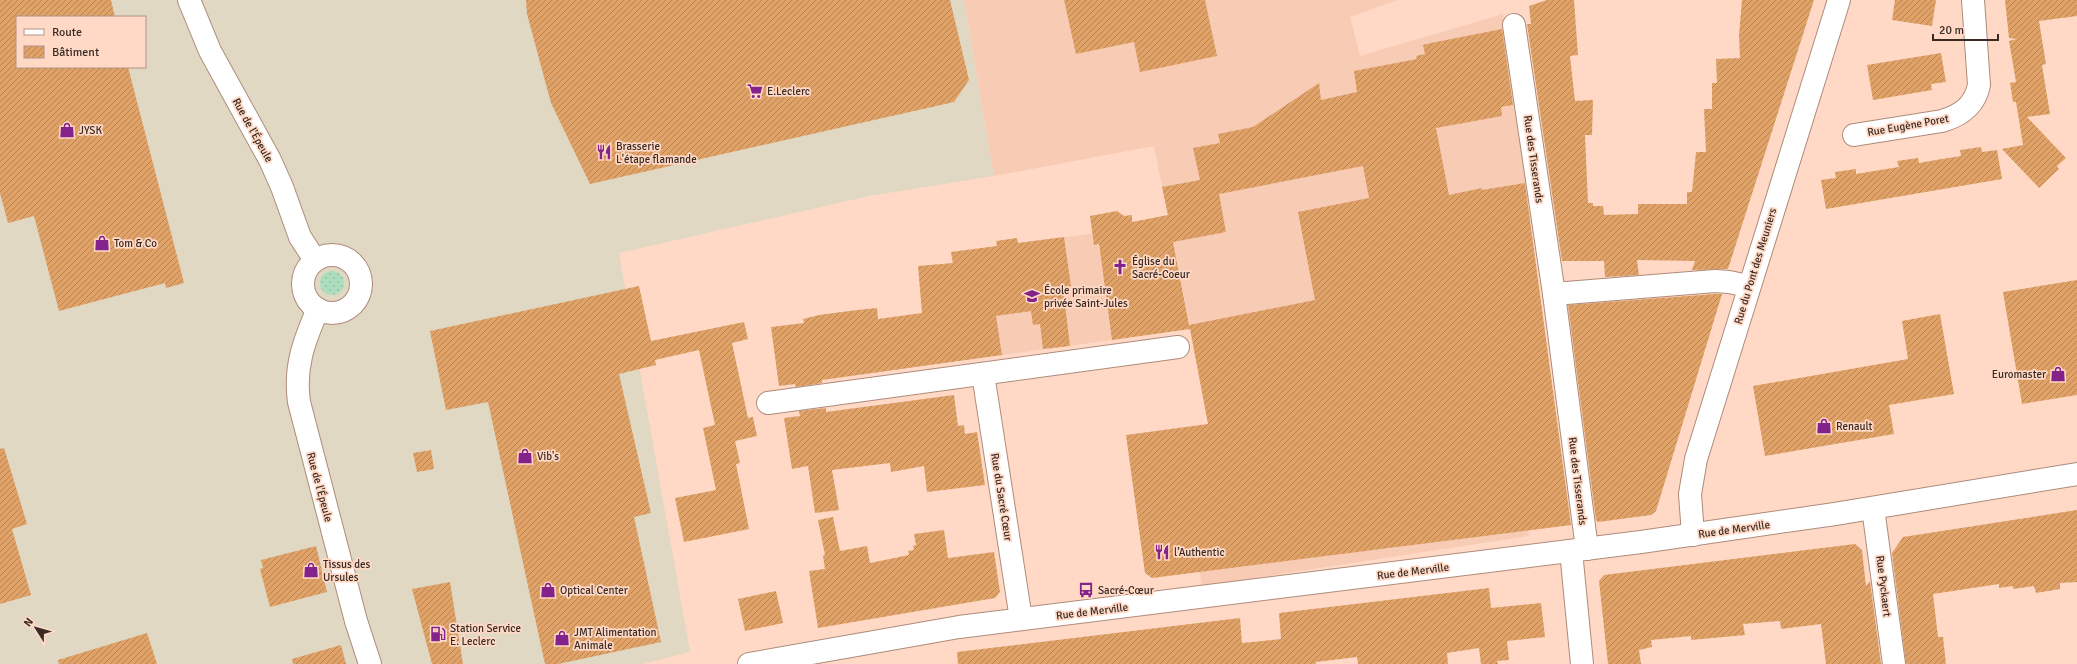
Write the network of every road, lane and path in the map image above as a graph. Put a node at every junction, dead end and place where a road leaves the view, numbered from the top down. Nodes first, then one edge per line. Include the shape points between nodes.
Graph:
1 (189, 0) edge
2 (1839, 0) edge
3 (1973, 0) edge
4 (1514, 24) dead end
5 (1854, 134) dead end
6 (315, 260) junction
7 (1748, 286) junction
8 (1554, 294) junction
9 (318, 309) junction
10 (1178, 347) dead end
11 (983, 374) junction
12 (768, 403) dead end
13 (2077, 474) edge
14 (1873, 508) junction
15 (1693, 535) junction
16 (1579, 550) junction
17 (1021, 619) junction
18 (370, 664) edge
19 (749, 664) edge
20 (1582, 664) edge
21 (1894, 664) edge

1 - 6 street, Rue de l'Épeule via 210,51 270,160 300,237
2 - 7 street, Rue du Pont des Meuniers
3 - 5 street, Rue Eugène Poret via 1980,85 1967,109 1942,121
4 - 8 street, Rue des Tisserands
6 - 9 street via 305,275 304,289 310,303
6 - 9 street via 329,255 339,255 348,259 358,270 362,284 358,298 347,309 333,313
7 - 8 street via 1736,282 1715,281
7 - 15 street, Rue du Pont des Meuniers via 1693,471 1690,494
8 - 16 street, Rue des Tisserands
9 - 18 street, Rue de l'Épeule via 298,361 297,389 356,621
10 - 11 street
11 - 12 street
11 - 17 street, Rue du Sacré Cœur
13 - 14 street, Rue de Merville
14 - 15 street, Rue de Merville
14 - 21 street, Rue Pyckaert
15 - 16 street, Rue de Merville
16 - 17 street, Rue de Merville
16 - 20 street, Rue des Tisserands
17 - 19 street, Rue de Merville via 959,627

